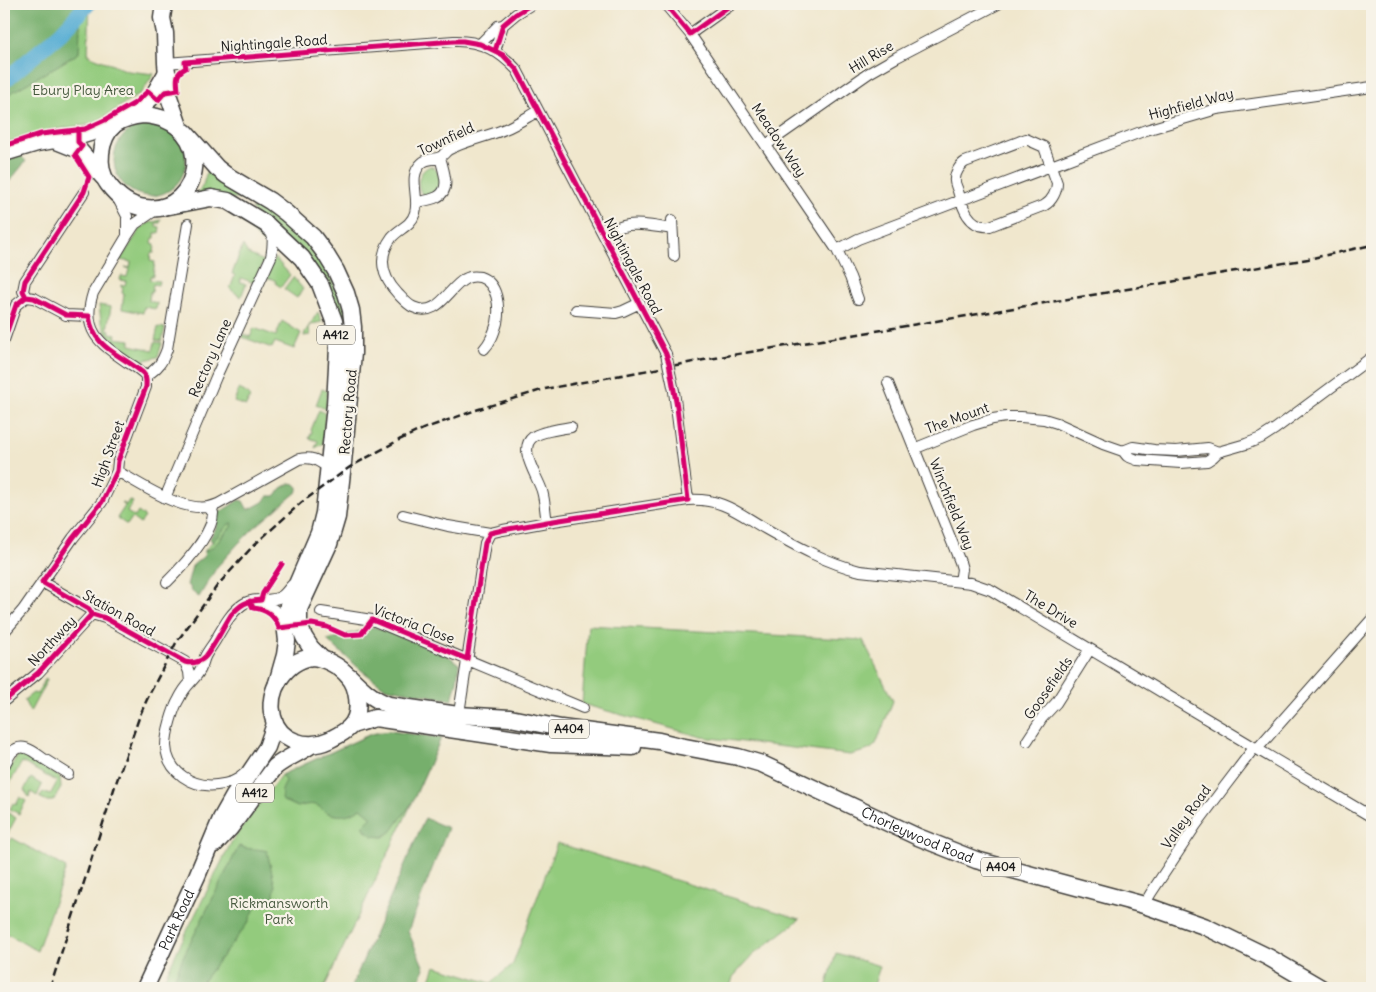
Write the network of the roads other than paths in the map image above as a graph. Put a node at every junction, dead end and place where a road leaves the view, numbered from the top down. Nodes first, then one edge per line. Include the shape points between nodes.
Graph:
1 (164, 4) edge
2 (532, 4) edge
3 (665, 4) edge
4 (732, 4) edge
5 (998, 4) edge
6 (503, 25) junction
7 (690, 34) junction
8 (480, 44) junction
9 (495, 51) junction
10 (166, 67) junction
11 (1372, 87) edge
12 (538, 111) junction
13 (132, 116) junction
14 (113, 126) junction
15 (182, 129) junction
16 (52, 140) junction
17 (766, 145) junction
18 (4, 153) edge
19 (440, 157) junction
20 (1051, 166) junction
21 (109, 184) junction
22 (84, 192) dead end
23 (960, 200) junction
24 (417, 202) junction
25 (163, 207) junction
26 (188, 224) dead end
27 (271, 229) junction
28 (126, 236) junction
29 (604, 236) junction
30 (837, 250) junction
31 (674, 256) dead end
32 (26, 297) junction
33 (858, 299) dead end
34 (640, 303) junction
35 (576, 310) dead end
36 (89, 316) junction
37 (4, 340) edge
38 (484, 349) dead end
39 (1372, 358) edge
40 (146, 376) junction
41 (888, 382) dead end
42 (571, 427) dead end
43 (916, 448) junction
44 (329, 468) junction
45 (117, 471) junction
46 (165, 498) junction
47 (688, 500) junction
48 (209, 508) junction
49 (403, 515) dead end
50 (547, 522) junction
51 (490, 533) junction
52 (304, 570) junction
53 (42, 582) junction
54 (167, 582) dead end
55 (960, 582) junction
56 (261, 600) junction
57 (321, 612) dead end
58 (92, 614) junction
59 (1372, 619) edge
60 (285, 623) junction
61 (4, 632) edge
62 (1090, 649) junction
63 (321, 658) junction
64 (467, 659) junction
65 (348, 676) junction
66 (190, 682) junction
67 (277, 683) junction
68 (4, 702) edge
69 (583, 708) dead end
70 (457, 723) junction
71 (275, 724) junction
72 (352, 725) junction
73 (1027, 742) dead end
74 (311, 745) junction
75 (1255, 749) junction
76 (263, 753) junction
77 (4, 766) edge
78 (68, 774) dead end
79 (1372, 817) edge
80 (207, 852) junction
81 (1144, 906) junction
82 (145, 988) edge
83 (1321, 988) edge

1 - 10 main road, A412
2 - 6 street
3 - 7 street, Meadow Way
4 - 7 street
5 - 17 street, Hill Rise via 869,73
6 - 8 street
6 - 9 street
7 - 17 street, Meadow Way
8 - 9 street, Nightingale Road
8 - 10 street, Nightingale Road via 463,40
9 - 12 street, Nightingale Road via 516,70
10 - 13 main road via 153,96
10 - 15 main road, A412 via 169,97
11 - 20 street, Highfield Way via 1217,109 1146,130
12 - 19 street, Townfield via 505,129 448,150
12 - 29 street, Nightingale Road
13 - 14 main road
13 - 15 main road via 153,115
14 - 16 main road via 83,136
14 - 21 main road via 106,136 100,164
15 - 25 main road via 195,155 193,177 182,194
15 - 63 main road, Rectory Road / A412 via 217,168 278,207 313,237 336,271 351,310 353,352 337,517 330,544 299,609 299,625 304,637
16 - 18 main road
16 - 21 main road via 79,150
17 - 30 street, Meadow Way
19 - 24 street, Townfield via 424,161 416,171
19 - 24 street via 445,188 439,196
20 - 23 street, Highfield Way
20 - 23 street via 1057,186 1049,203 990,226 970,220
20 - 23 street via 1044,147 1026,139 1015,143 962,163 954,179
21 - 25 main road via 131,204 141,208
21 - 28 street via 127,216
22 - 32 street via 25,282 23,291
23 - 30 street, Highfield Way
24 - 38 street, Townfield via 414,218 408,226 396,232 384,250 382,264 386,277 409,304 422,309 436,306 465,279 476,276 488,281 496,295 498,318
25 - 27 main road, Rectory Road / A412 via 211,198 228,201
25 - 28 street via 135,224
26 - 40 street via 167,349 161,363
27 - 44 main road, Rectory Road / A412 via 302,258 320,284 334,321 338,348
27 - 46 street, Rectory Lane via 274,237 271,257 208,394
28 - 36 street via 93,293
29 - 31 street via 624,226 672,224
29 - 34 street, Nightingale Road
30 - 33 street, Meadow Way
32 - 36 street via 66,315
32 - 37 street via 16,306
34 - 35 street via 616,313
34 - 47 street, Nightingale Road, bridge via 666,354
36 - 40 street via 95,337
39 - 43 street, The Mount via 1261,438 1218,452 1207,461 1137,460 1058,423 1021,417 993,419
40 - 45 street, High Street via 146,387
41 - 43 street, Winchfield Way
42 - 50 street via 534,436 528,443 529,461 542,491
43 - 55 street, Winchfield Way via 960,562
44 - 48 street via 315,458 299,459
44 - 52 main road, Rectory Road / A412 via 324,513
45 - 46 street
45 - 53 street, High Street via 102,502
46 - 48 street via 197,508
47 - 50 street
47 - 55 street, The Drive via 717,502 847,568
48 - 54 street via 213,520 208,531
49 - 51 street
50 - 51 street
51 - 64 street via 485,543
52 - 56 street via 282,596
52 - 60 main road, Rectory Road / A412 via 288,605
53 - 58 street, Station Road via 89,609
53 - 61 street, High Street
55 - 62 street, The Drive via 991,590
56 - 60 street
56 - 66 street via 245,603 231,615 205,657 202,668
57 - 64 street, Victoria Close via 372,620
58 - 66 street, Station Road via 184,662
58 - 68 street, Northway via 38,673
59 - 75 street, Valley Road
60 - 67 main road, Rectory Road / A412 via 287,641
62 - 73 street, Goosefields
62 - 75 street, The Drive
63 - 65 main road
63 - 67 main road via 302,658 294,662
64 - 69 street, Victoria Close
64 - 70 street
65 - 70 main road, A404 via 378,702
65 - 72 main road via 354,685 358,708
66 - 76 street via 178,700 166,746 171,763 178,772 199,785 227,784 242,777
67 - 71 main road via 272,711
70 - 72 main road, A404 via 375,718
70 - 81 main road, Chorleywood Road / A404 via 551,744 680,746 738,757 762,764 918,837 976,860
71 - 74 main road via 289,738
71 - 76 main road, Park Road / A412
72 - 74 main road via 333,738
74 - 80 main road, Park Road / A412 via 275,767 230,828
75 - 79 street, The Drive
75 - 81 street, Valley Road via 1196,825
76 - 80 main road, Park Road / A412 via 234,796
77 - 78 street via 12,752 29,749
80 - 82 main road, Park Road / A412
81 - 83 main road, Chorleywood Road / A404 via 1204,926 1268,956

